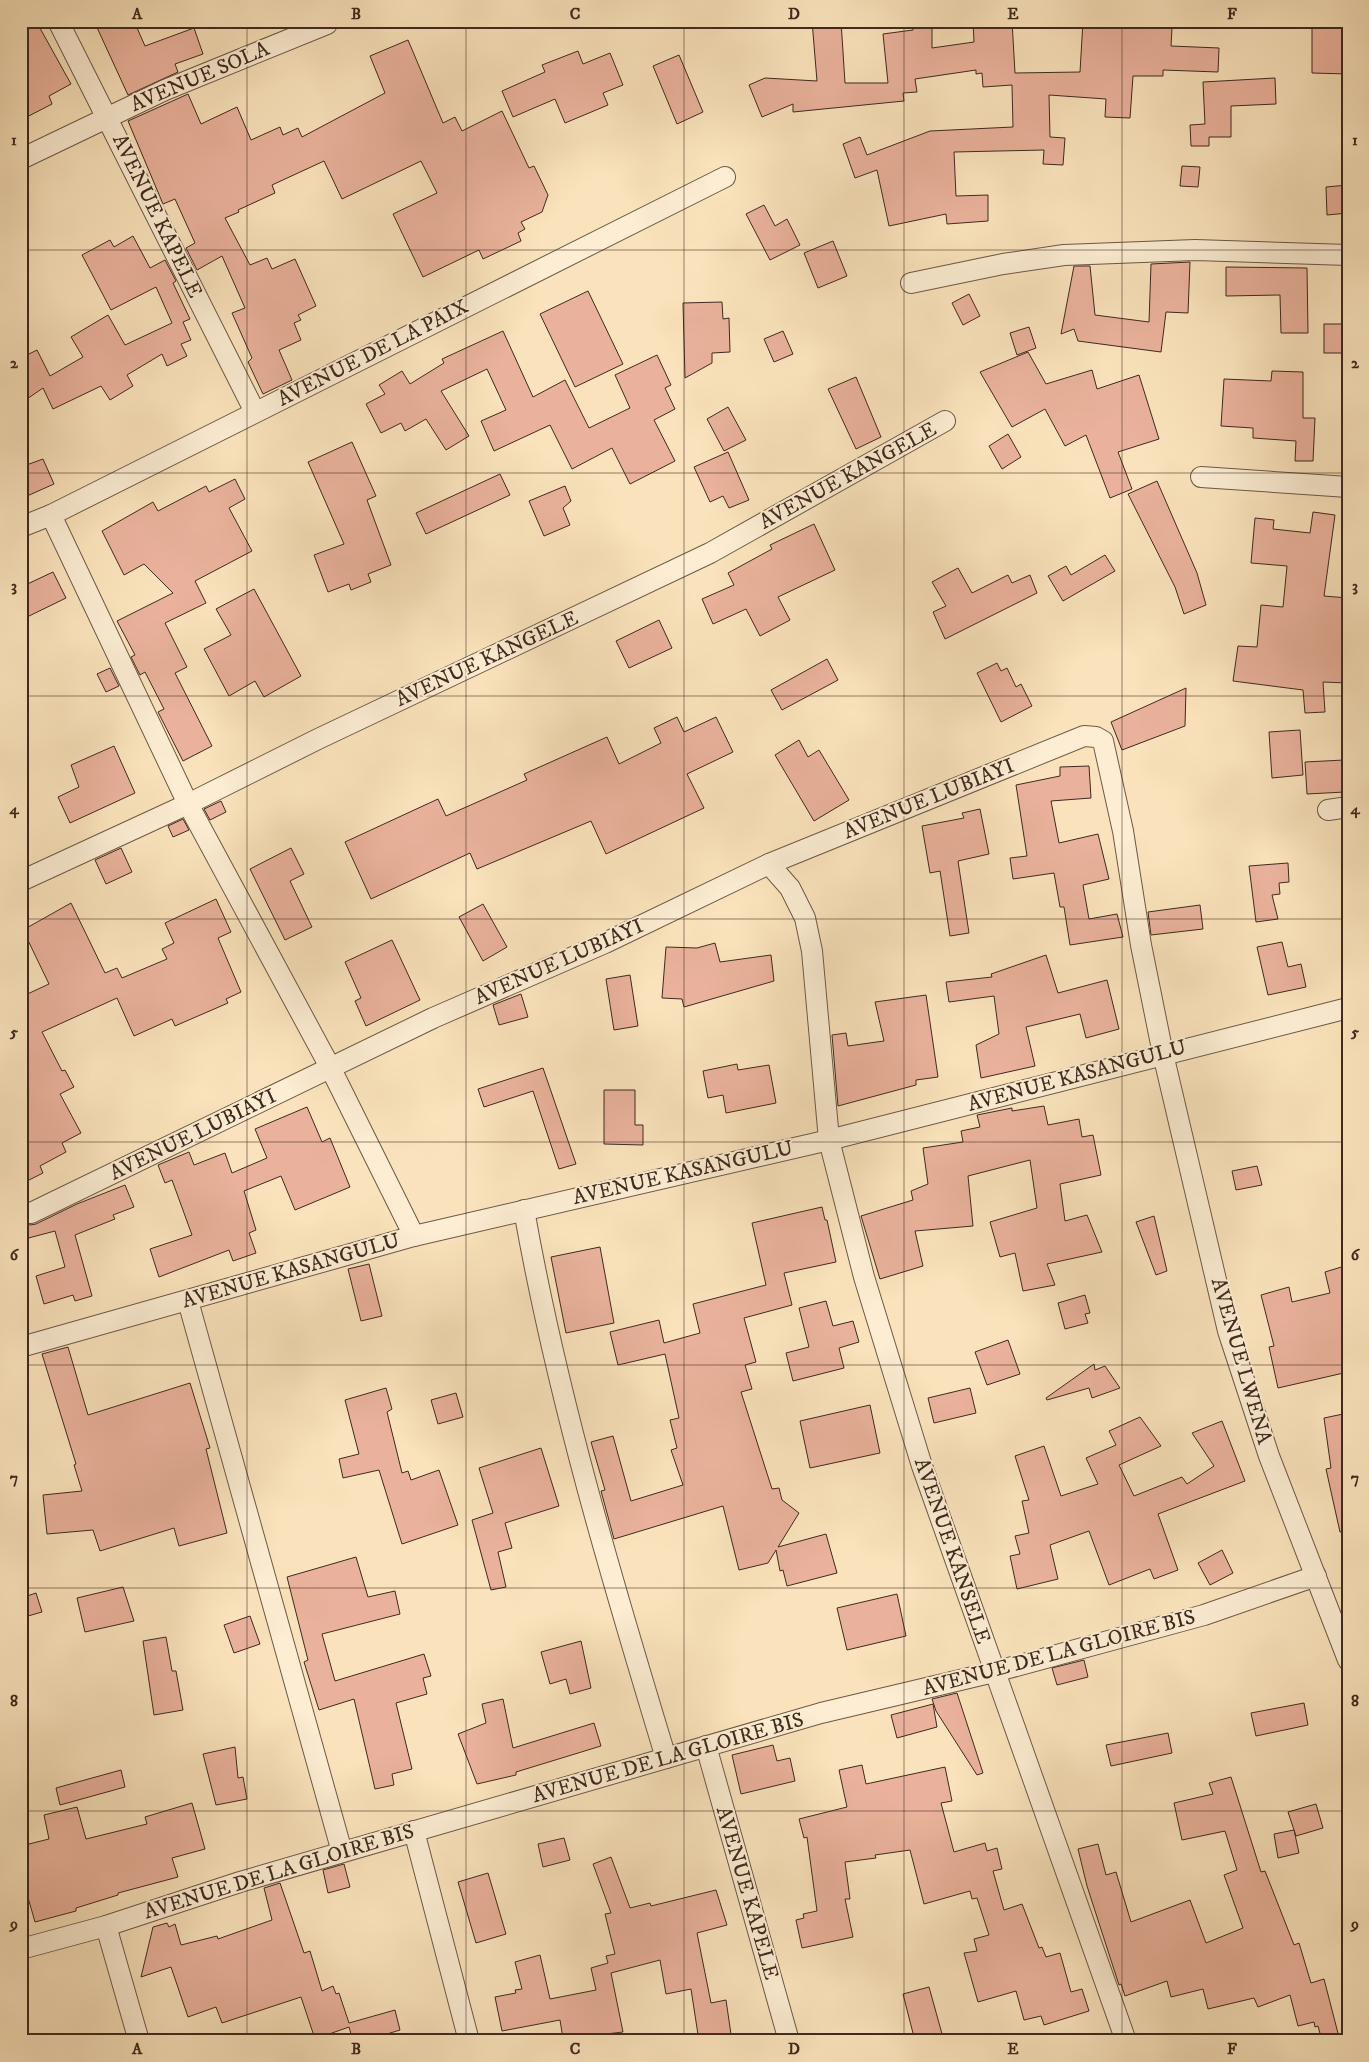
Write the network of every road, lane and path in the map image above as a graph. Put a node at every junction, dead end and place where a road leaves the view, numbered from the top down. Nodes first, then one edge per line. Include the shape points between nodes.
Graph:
1 (58, 21) edge
2 (327, 24) dead end
3 (107, 117) junction
4 (21, 159) edge
5 (725, 178) dead end
6 (1348, 255) edge
7 (911, 284) dead end
8 (255, 412) junction
9 (945, 422) dead end
10 (1202, 478) dead end
11 (1348, 487) edge
12 (51, 515) junction
13 (21, 527) edge
14 (1096, 737) joint
15 (188, 804) junction
16 (769, 864) junction
17 (21, 881) edge
18 (1348, 1008) edge
19 (1163, 1054) junction
20 (330, 1067) junction
21 (829, 1140) junction
22 (524, 1210) junction
23 (32, 1214) dead end
24 (414, 1236) junction
25 (188, 1301) junction
26 (21, 1347) edge
27 (1316, 1576) junction
28 (1348, 1660) edge
29 (994, 1672) junction
30 (706, 1746) junction
31 (666, 1758) junction
32 (414, 1831) junction
33 (342, 1852) junction
34 (106, 1926) junction
35 (22, 1945) edge
36 (139, 2041) edge
37 (470, 2041) edge
38 (789, 2041) edge
39 (1126, 2041) edge

1 - 3 street, AVENUE KAPELE
2 - 3 street, AVENUE SOLA
3 - 4 street, AVENUE SOLA
3 - 8 street, AVENUE KAPELE
5 - 8 street, AVENUE DE LA PAIX
6 - 7 street via 1195,250 1064,255 1003,264
8 - 12 street, AVENUE DE LA PAIX
9 - 15 street, AVENUE KANGELE via 710,553
10 - 11 street
12 - 13 street, AVENUE DE LA PAIX
12 - 15 street
14 - 16 street, AVENUE LUBIAYI via 1084,736
14 - 19 street, AVENUE LWENA via 1103,741 1123,831
15 - 17 street, AVENUE KANGELE
15 - 20 street
16 - 20 street, AVENUE LUBIAYI via 605,943
16 - 21 street, AVENUE KANSELE via 790,888 805,918 812,951
18 - 19 street, AVENUE KASANGULU
19 - 21 street, AVENUE KASANGULU
19 - 27 street, AVENUE LWENA via 1228,1331 1269,1456
20 - 23 street, AVENUE LUBIAYI
20 - 24 street
21 - 22 street, AVENUE KASANGULU
21 - 29 street, AVENUE KANSELE via 864,1277 922,1466
22 - 24 street, AVENUE KASANGULU
22 - 31 street via 559,1384 610,1572
24 - 25 street, AVENUE KASANGULU
25 - 26 street, AVENUE KASANGULU
25 - 33 street
27 - 28 street, AVENUE LWENA
27 - 29 street, AVENUE DE LA GLOIRE BIS via 1204,1614
29 - 30 street, AVENUE DE LA GLOIRE BIS via 821,1713
29 - 39 street, AVENUE KANSELE
30 - 31 street, AVENUE DE LA GLOIRE BIS
30 - 38 street, AVENUE KAPELE
31 - 32 street, AVENUE DE LA GLOIRE BIS
32 - 33 street, AVENUE DE LA GLOIRE BIS
32 - 37 street
33 - 34 street, AVENUE DE LA GLOIRE BIS
34 - 35 street, AVENUE DE LA GLOIRE BIS
34 - 36 street

